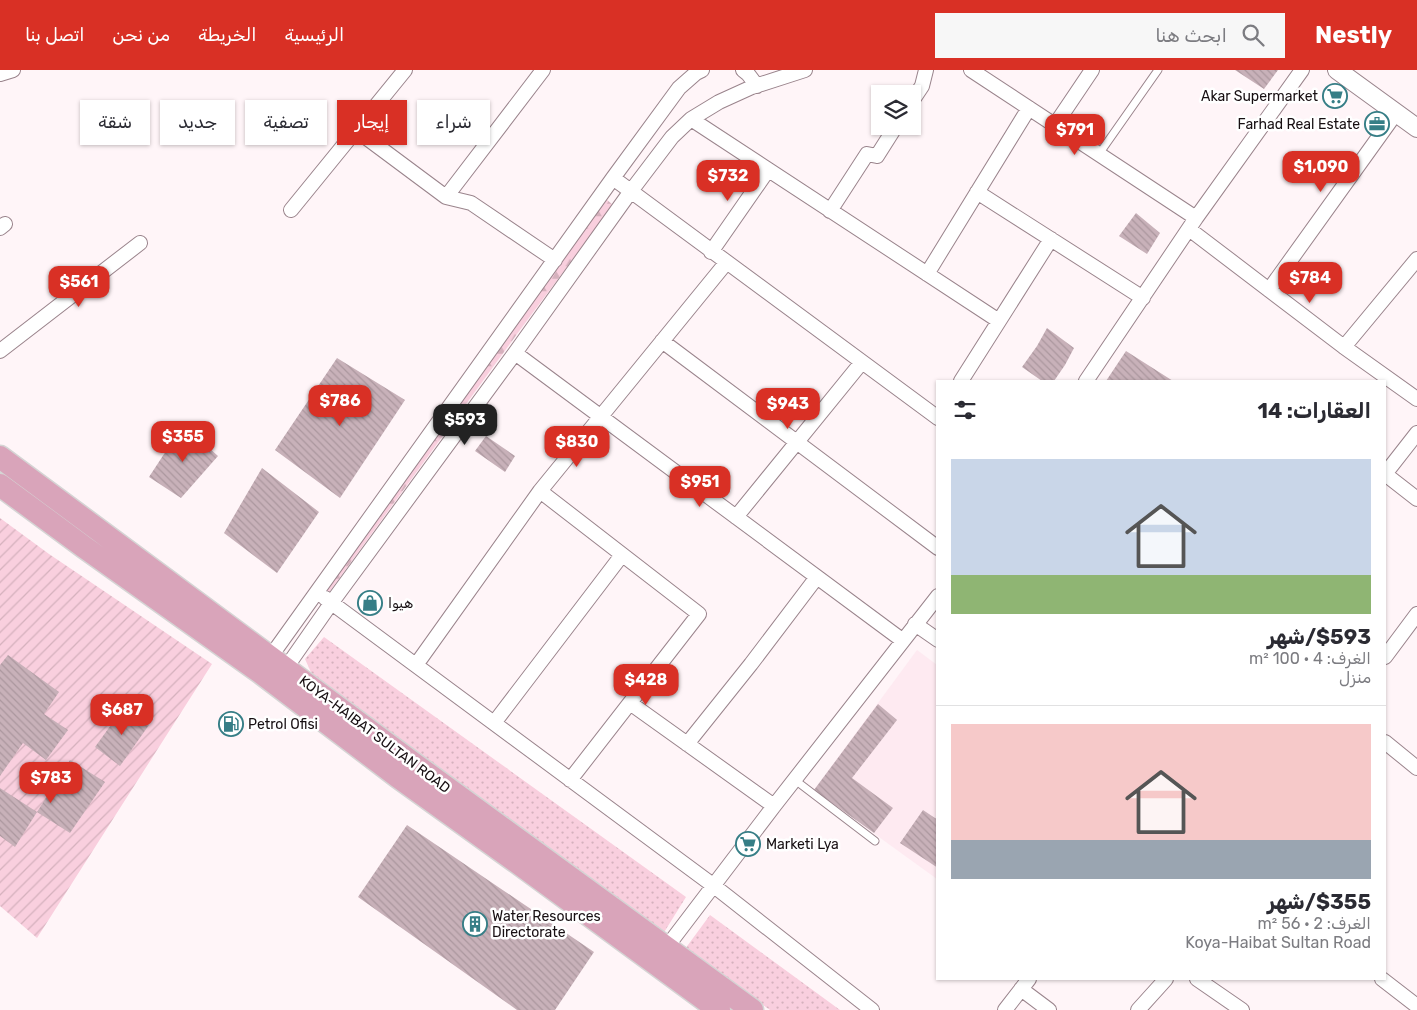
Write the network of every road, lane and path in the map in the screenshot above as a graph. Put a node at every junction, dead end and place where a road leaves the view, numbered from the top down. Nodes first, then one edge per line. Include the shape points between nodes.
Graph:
1 (13, 70) edge
2 (405, 70) edge
3 (543, 70) edge
4 (702, 70) edge
5 (743, 70) edge
6 (805, 70) edge
7 (926, 70) edge
8 (971, 70) edge
9 (1092, 70) edge
10 (1158, 70) edge
11 (1302, 70) edge
12 (1337, 70) edge
13 (0, 74) edge
14 (756, 86) junction
15 (921, 87) edge
16 (380, 100) edge
17 (1029, 108) junction
18 (1396, 113) junction
19 (691, 119) junction
20 (1055, 125) junction
21 (1417, 128) edge
22 (890, 135) edge
23 (344, 145) edge
24 (376, 145) edge
25 (1099, 154) junction
26 (768, 170) junction
27 (613, 178) junction
28 (631, 191) junction
29 (977, 192) junction
30 (446, 197) junction
31 (291, 210) dead end
32 (830, 211) junction
33 (1192, 223) junction
34 (1051, 239) junction
35 (140, 243) dead end
36 (564, 245) junction
37 (712, 252) junction
38 (582, 258) junction
39 (1417, 259) edge
40 (555, 260) junction
41 (726, 262) junction
42 (927, 274) junction
43 (1269, 290) junction
44 (1143, 298) junction
45 (999, 321) junction
46 (662, 341) junction
47 (1344, 347) junction
48 (0, 351) edge
49 (515, 353) junction
50 (862, 362) junction
51 (962, 380) edge
52 (1087, 380) edge
53 (1417, 398) edge
54 (600, 417) junction
55 (936, 417) edge
56 (1417, 433) edge
57 (797, 442) junction
58 (0, 457) edge
59 (1386, 473) edge
60 (1386, 475) edge
61 (0, 485) edge
62 (540, 491) junction
63 (1417, 499) edge
64 (736, 517) junction
65 (936, 546) edge
66 (622, 555) junction
67 (817, 577) junction
68 (316, 591) junction
69 (936, 598) edge
70 (332, 602) junction
71 (1417, 614) edge
72 (915, 624) junction
73 (1412, 632) edge
74 (936, 639) edge
75 (902, 640) junction
76 (1386, 657) edge
77 (416, 665) junction
78 (273, 670) junction
79 (630, 703) junction
80 (494, 723) junction
81 (1386, 743) edge
82 (687, 744) junction
83 (1417, 768) edge
84 (570, 780) junction
85 (795, 780) junction
86 (774, 806) junction
87 (875, 841) dead end
88 (714, 886) junction
89 (666, 948) junction
90 (1165, 980) edge
91 (1198, 980) edge
92 (1383, 980) edge
93 (1025, 984) edge
94 (1417, 1006) edge
95 (719, 1010) edge
96 (752, 1010) edge
97 (872, 1010) edge
98 (1005, 1010) edge
99 (1049, 1010) edge
100 (1138, 1010) edge
101 (1242, 1010) edge

1 - 13 street
2 - 16 street
3 - 30 street
4 - 27 street via 679,88
5 - 14 street
6 - 14 street
7 - 15 street
8 - 17 street
9 - 20 street
10 - 25 lane
11 - 33 street
12 - 18 street
14 - 19 street
17 - 20 street
17 - 29 street
18 - 21 street
18 - 43 street
19 - 26 street
19 - 28 street via 672,137
20 - 25 street
22 - 32 street via 877,156 867,154
23 - 31 street
24 - 30 street
25 - 33 street
26 - 32 street
26 - 37 street
27 - 28 street
27 - 36 street
28 - 37 street
28 - 38 street
29 - 34 street
29 - 42 street
30 - 40 street via 472,203
32 - 42 street
33 - 43 street
33 - 44 street
34 - 44 street
34 - 45 street
35 - 48 street
36 - 38 street
36 - 40 street
37 - 41 street
38 - 49 street
39 - 47 street
40 - 68 street
41 - 46 street
41 - 50 street
42 - 45 street
43 - 47 street
44 - 52 street
45 - 51 street
46 - 54 street
46 - 57 street
47 - 53 street
49 - 54 street
49 - 70 street
50 - 55 street
50 - 57 street
54 - 62 street
54 - 64 street
56 - 59 street
57 - 64 street
57 - 65 street
58 - 78 main road, KOYA-HAIBAT SULTAN ROAD
60 - 63 street
61 - 78 main road, KOYA-HAIBAT SULTAN ROAD via 84,547
62 - 66 street
62 - 77 street
64 - 67 street
66 - 79 street via 699,614
66 - 80 street
67 - 75 street
67 - 82 street
68 - 70 street
68 - 78 street
69 - 72 street
70 - 77 street
70 - 78 street
71 - 73 street
72 - 74 street
72 - 75 street
73 - 76 street
75 - 85 street
77 - 80 street
78 - 89 main road, KOYA-HAIBAT SULTAN ROAD
78 - 95 main road, KOYA-HAIBAT SULTAN ROAD via 397,776
79 - 82 street
79 - 84 street
80 - 84 street
81 - 83 street
82 - 86 street
84 - 88 street
85 - 86 street
85 - 87 lane
86 - 88 street
88 - 89 street
88 - 97 street
89 - 96 main road, KOYA-HAIBAT SULTAN ROAD
90 - 100 street
91 - 101 street
92 - 94 street
93 - 98 street
93 - 99 street

